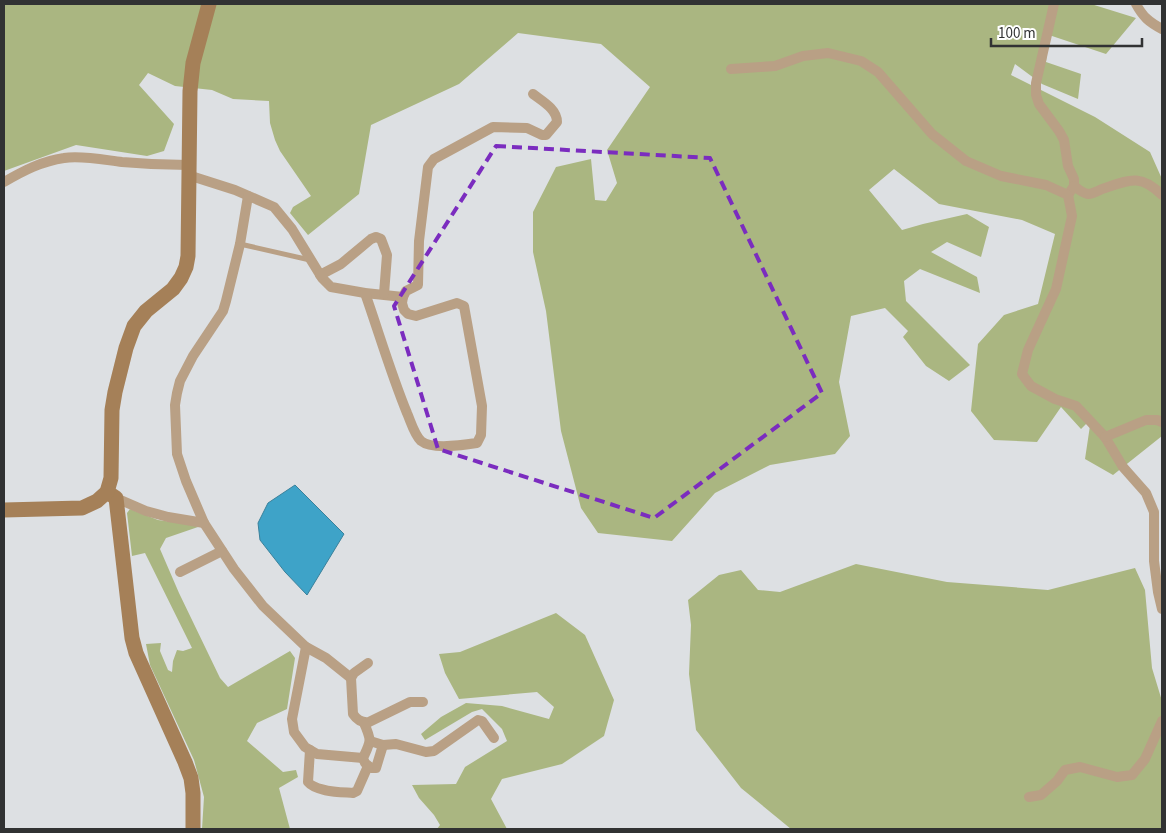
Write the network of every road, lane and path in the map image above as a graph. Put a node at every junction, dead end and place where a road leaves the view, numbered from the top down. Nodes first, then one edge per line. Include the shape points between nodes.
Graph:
1 (209, 4) edge
2 (1054, 4) edge
3 (1136, 4) edge
4 (1162, 29) edge
5 (731, 69) dead end
6 (533, 94) dead end
7 (188, 170) junction
8 (4, 182) edge
9 (1074, 186) junction
10 (1068, 195) junction
11 (1162, 195) edge
12 (248, 196) junction
13 (240, 244) junction
14 (311, 260) junction
15 (320, 275) junction
16 (365, 293) junction
17 (384, 294) junction
18 (403, 297) junction
19 (1162, 422) edge
20 (1105, 437) junction
21 (111, 495) junction
22 (4, 510) edge
23 (204, 523) junction
24 (222, 551) junction
25 (180, 572) dead end
26 (1162, 609) edge
27 (306, 647) junction
28 (368, 663) dead end
29 (351, 678) junction
30 (423, 702) dead end
31 (1162, 721) edge
32 (364, 723) junction
33 (494, 738) dead end
34 (370, 741) junction
35 (383, 745) junction
36 (310, 750) junction
37 (366, 762) junction
38 (1030, 797) dead end
39 (193, 829) edge

1 - 7 street via 193,63
2 - 9 street via 1036,94 1039,104 1064,140
3 - 4 street via 1151,23
5 - 10 street via 775,66 803,56 828,53 862,62 878,72 932,134 966,161 1001,176 1046,185
6 - 18 street via 557,116 557,122 546,135 527,128 493,128 434,159 428,167 418,241 418,285
7 - 8 street via 66,158 45,162
7 - 12 street
7 - 21 street via 186,267 173,289 146,310 134,326 126,348 112,410
9 - 10 street
9 - 11 street via 1090,194 1135,180 1147,182
10 - 20 street via 1072,216 1056,289 1028,350 1022,374 1031,386 1076,406
12 - 13 street
12 - 14 street via 274,207
13 - 14 lane
13 - 23 street via 223,311 186,368 175,405 177,454
14 - 15 street
15 - 16 street via 332,287
15 - 17 street via 341,264 376,237 381,239 387,255
16 - 17 street
16 - 18 street via 415,432 430,446 477,443 481,435 482,406 464,306 457,303 416,316 404,310
17 - 18 street
19 - 20 street via 1146,420
20 - 26 street via 1123,467 1146,492 1154,512 1154,561
21 - 22 street via 82,508
21 - 23 street via 168,518
21 - 39 street via 132,638 185,762 193,794
23 - 24 street
24 - 25 street
24 - 27 street via 263,606
27 - 29 street
27 - 36 street via 292,720 294,732
28 - 29 street
29 - 32 street via 353,714
30 - 32 street via 410,702
31 - 38 street via 1145,759 1132,775 1117,777 1080,767 1065,770 1041,795
32 - 34 street
33 - 35 street via 478,720 434,751 396,744
34 - 35 street
34 - 37 street
35 - 37 street via 376,768 371,768
36 - 37 street via 316,754
36 - 37 street via 308,782 321,790 357,791

